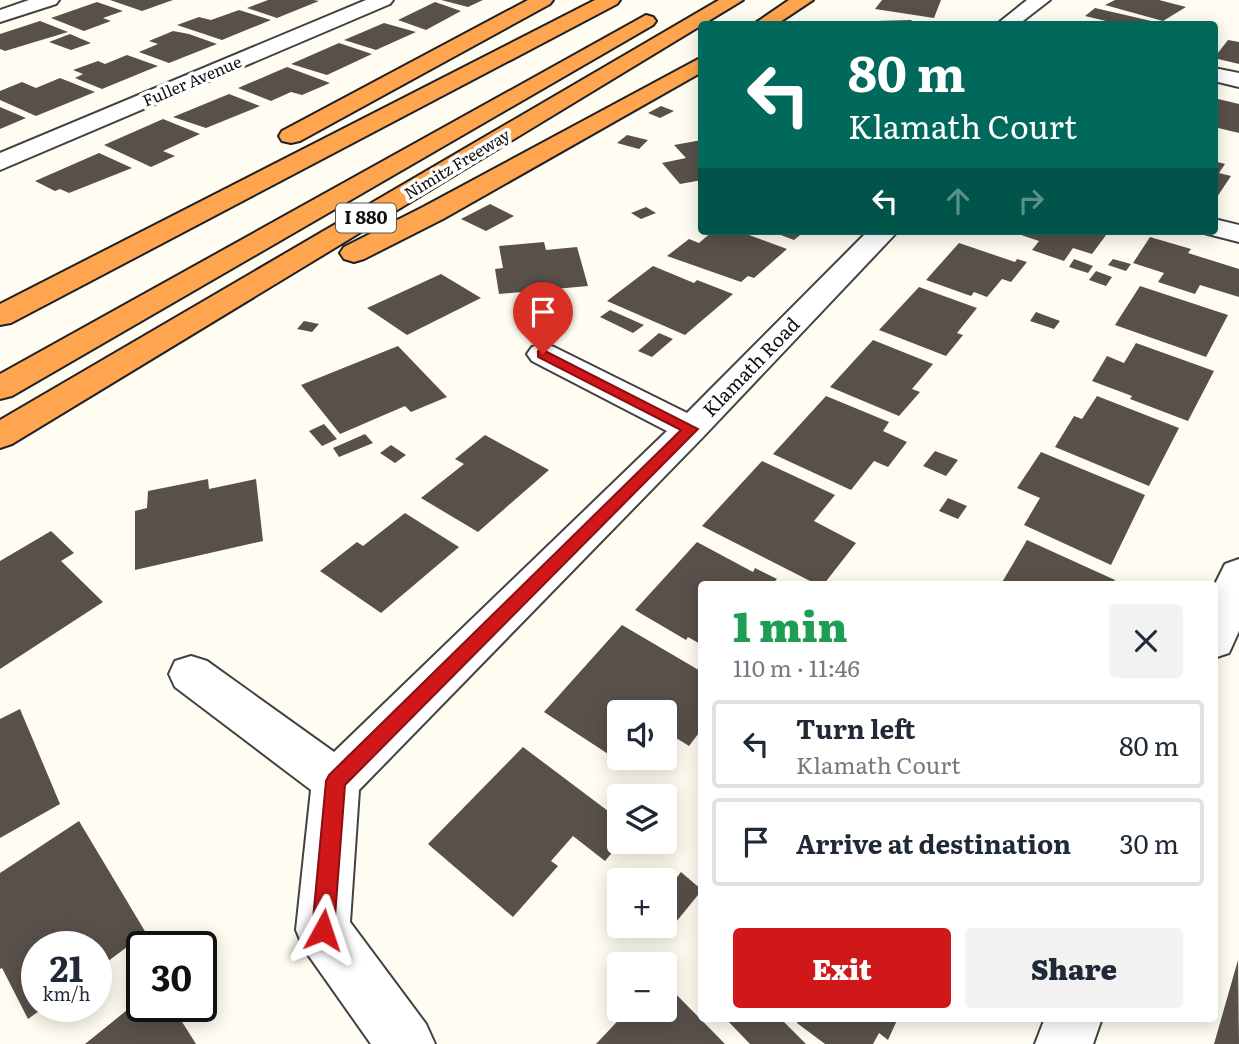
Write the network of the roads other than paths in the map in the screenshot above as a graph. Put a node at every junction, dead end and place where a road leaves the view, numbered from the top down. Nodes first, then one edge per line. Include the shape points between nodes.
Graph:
1 (50, 0) edge
2 (383, 0) edge
3 (542, 0) edge
4 (610, 0) edge
5 (733, 0) edge
6 (803, 0) edge
7 (1040, 0) edge
8 (673, 6) dead end
9 (0, 16) edge
10 (769, 21) edge
11 (1013, 21) edge
12 (698, 65) edge
13 (1218, 75) edge
14 (1239, 80) edge
15 (269, 147) dead end
16 (0, 162) edge
17 (184, 195) dead end
18 (1218, 228) edge
19 (1239, 234) edge
20 (880, 235) edge
21 (89, 269) junction
22 (0, 316) edge
23 (543, 354) dead end
24 (0, 388) edge
25 (691, 429) junction
26 (0, 436) edge
27 (0, 455) edge
28 (1239, 575) edge
29 (1218, 630) edge
30 (191, 674) dead end
31 (336, 781) junction
32 (1072, 1022) edge
33 (406, 1044) edge
34 (1064, 1044) edge

1 - 9 street
2 - 16 street, Fuller Avenue
3 - 15 highway
4 - 21 highway
5 - 26 highway, Nimitz Freeway / I 880
6 - 10 highway
7 - 11 street
8 - 24 highway, I 880
12 - 27 highway via 340,260
13 - 14 street
17 - 21 highway via 148,215
18 - 19 street
20 - 25 street, Klamath Road
21 - 22 highway
23 - 25 street
25 - 31 street, Klamath Road
28 - 29 street
30 - 31 street
31 - 33 street via 323,930
32 - 34 street

